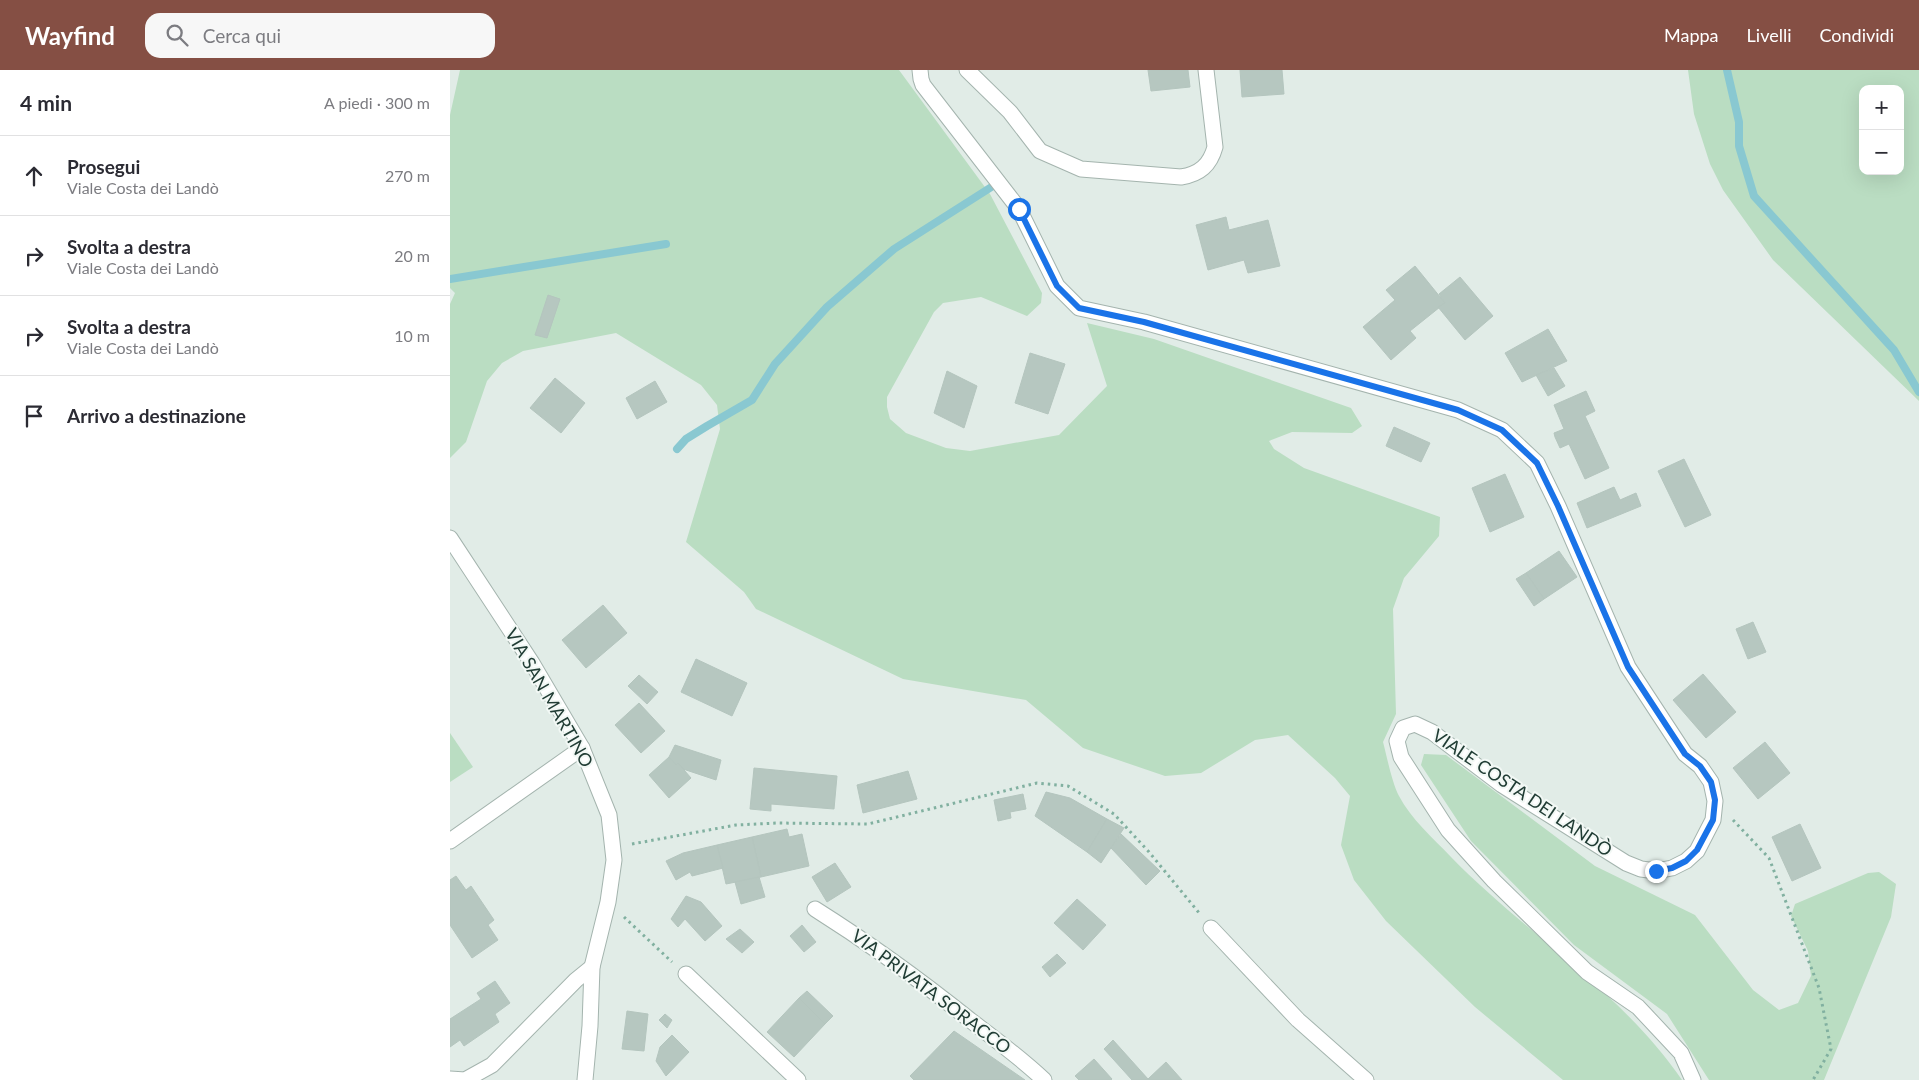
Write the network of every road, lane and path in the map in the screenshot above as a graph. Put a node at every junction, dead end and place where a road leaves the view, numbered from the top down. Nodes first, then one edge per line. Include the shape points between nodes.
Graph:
1 (920, 70) edge
2 (967, 70) edge
3 (1206, 70) edge
4 (450, 538) edge
5 (582, 748) junction
6 (1715, 800) junction
7 (450, 841) edge
8 (612, 848) junction
9 (608, 902) junction
10 (815, 909) dead end
11 (1211, 928) joint
12 (592, 967) junction
13 (686, 974) joint
14 (450, 1079) edge
15 (586, 1080) edge
16 (798, 1080) edge
17 (1044, 1080) edge
18 (1366, 1080) edge
19 (1694, 1080) edge
20 (1813, 1080) edge

1 - 6 street, VIALE COSTA DEI LANDÒ via 924,85 1019,209 1057,286 1079,308 1144,322 1458,410 1502,430 1537,463 1628,667 1685,754 1700,766 1711,782
2 - 3 street via 1010,112 1040,151 1081,170 1181,177 1200,172 1215,147
4 - 5 street, VIA SAN MARTINO via 532,663
5 - 7 street
5 - 8 street, VIA SAN MARTINO via 609,815
6 - 19 street, VIALE COSTA DEI LANDÒ via 1713,820 1705,837 1686,861 1656,871 1641,869 1626,863 1502,784 1432,732 1415,724 1403,728 1397,741 1401,757 1448,830 1494,881 1587,972 1638,1007 1681,1053
6 - 20 path via 1769,858 1819,988 1831,1050
8 - 9 street, VIA SAN MARTINO via 614,860
8 - 11 path via 736,825 868,824 1037,783 1068,786 1114,814
9 - 12 street, VIA SAN MARTINO
9 - 13 path
10 - 17 street, VIA PRIVATA SORACCO via 872,945
11 - 18 street via 1298,1020
12 - 14 street via 492,1065 465,1080
12 - 15 street, VIA SAN MARTINO
13 - 16 street

